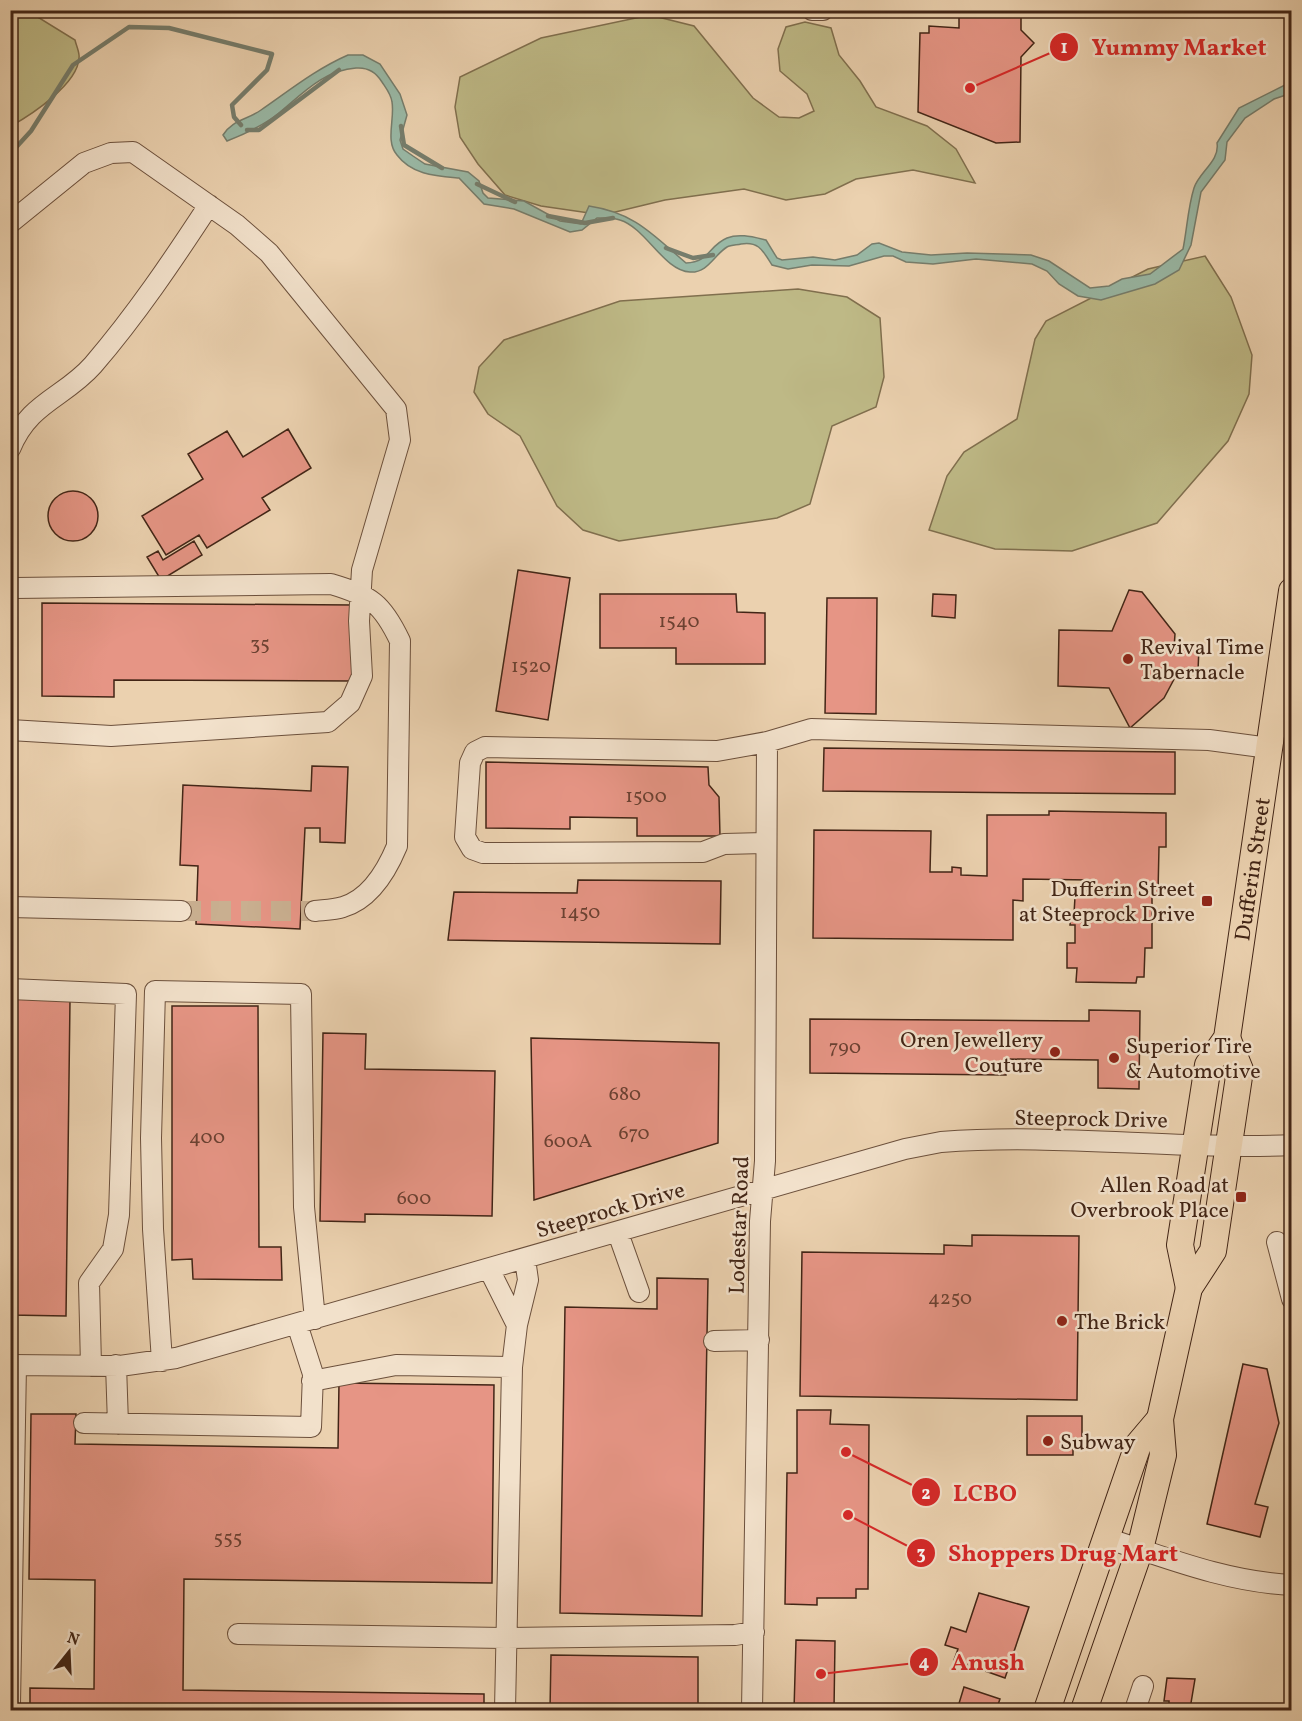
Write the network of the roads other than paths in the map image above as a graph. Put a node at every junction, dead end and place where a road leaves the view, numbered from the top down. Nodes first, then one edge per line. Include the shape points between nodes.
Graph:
1 (812, 10) edge
2 (823, 10) edge
3 (209, 205) junction
4 (10, 223) edge
5 (10, 449) edge
6 (12, 586) edge
7 (1292, 591) edge
8 (360, 593) junction
9 (10, 730) edge
10 (767, 742) junction
11 (1269, 748) junction
12 (766, 843) junction
13 (10, 907) edge
14 (181, 911) tunnel mouth
15 (315, 911) tunnel mouth
16 (10, 989) edge
17 (1227, 1038) junction
18 (1196, 1144) junction
19 (1292, 1145) edge
20 (1229, 1146) junction
21 (763, 1190) junction
22 (618, 1233) junction
23 (1277, 1242) dead end
24 (525, 1259) junction
25 (489, 1269) junction
26 (1189, 1288) junction
27 (639, 1292) dead end
28 (1292, 1299) edge
29 (306, 1321) junction
30 (517, 1325) junction
31 (759, 1340) junction
32 (714, 1341) dead end
33 (162, 1361) junction
34 (13, 1365) edge
35 (116, 1365) junction
36 (91, 1366) junction
37 (512, 1367) junction
38 (312, 1380) junction
39 (1160, 1419) junction
40 (84, 1423) dead end
41 (118, 1424) junction
42 (1106, 1538) junction
43 (1140, 1549) junction
44 (1292, 1585) edge
45 (11, 1600) edge
46 (754, 1632) junction
47 (238, 1634) dead end
48 (505, 1638) junction
49 (1143, 1686) dead end
50 (10, 1704) edge
51 (505, 1710) edge
52 (752, 1710) edge
53 (1047, 1710) edge
54 (1084, 1710) edge
55 (1135, 1710) edge

1 - 2 street
3 - 4 street via 133,152 111,153 84,162
3 - 5 street via 162,277 113,340 90,368 35,410
3 - 8 street via 269,253 396,409 400,440 362,570
6 - 8 street via 331,584
7 - 11 main road, Dufferin Street
8 - 9 street via 362,676 350,703 328,722 111,736
8 - 15 street via 387,614 400,641 397,846 376,882 359,898 344,907
10 - 11 street via 811,729 1209,740
10 - 12 street, Lodestar Road
10 - 12 street via 717,751 485,747 475,752 470,763 465,837 472,849 483,853 703,852 724,844
11 - 17 main road, Dufferin Street
12 - 21 street, Lodestar Road
13 - 14 street
16 - 36 street via 126,994 119,1215 113,1249 89,1283
17 - 18 main road, Dufferin Street via 1208,1065
17 - 20 main road, Dufferin Street via 1240,1070
18 - 20 street, Steeprock Drive
18 - 21 street, Steeprock Drive via 941,1142
18 - 26 main road, Dufferin Street via 1180,1245
19 - 20 street, Steeprock Drive
20 - 26 main road, Dufferin Street via 1213,1251
21 - 22 street, Steeprock Drive
21 - 31 street, Lodestar Road
22 - 24 street, Steeprock Drive
22 - 27 street
23 - 28 street
24 - 25 street, Steeprock Drive
24 - 30 street via 528,1280
25 - 29 street, Steeprock Drive
25 - 30 street
26 - 39 main road, Dufferin Street
29 - 33 street, Steeprock Drive
29 - 33 street via 302,994 155,991 151,1138
29 - 38 street
30 - 37 street
31 - 32 street
31 - 46 street, Lodestar Road
33 - 35 street, Steeprock Drive
34 - 36 street, Steeprock Drive
34 - 45 street
35 - 36 street, Steeprock Drive
35 - 41 street
37 - 38 street via 396,1365
37 - 48 street
38 - 41 street via 311,1427
39 - 42 main road, Dufferin Street via 1138,1445
39 - 43 main road, Dufferin Street via 1163,1455
40 - 41 street
42 - 43 street
42 - 53 main road, Dufferin Street
43 - 44 street via 1245,1580
43 - 54 main road, Dufferin Street
45 - 50 street
46 - 48 street
46 - 52 street, Lodestar Road
47 - 48 street
48 - 51 street
49 - 55 street

